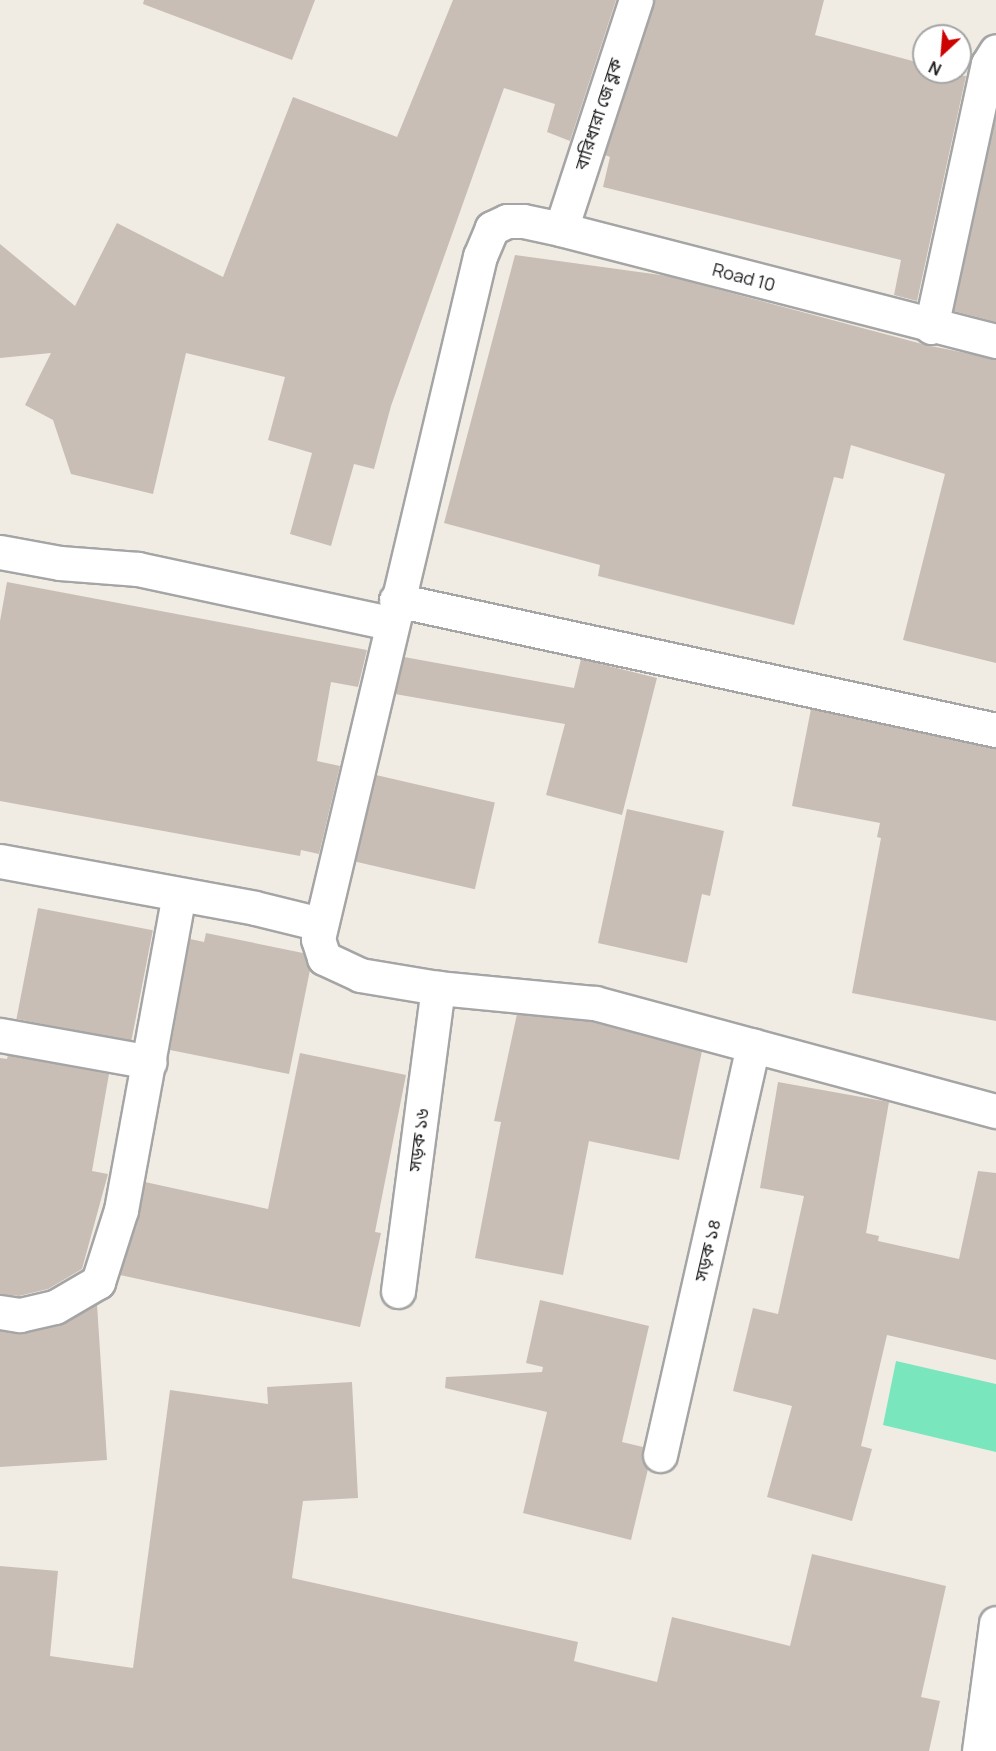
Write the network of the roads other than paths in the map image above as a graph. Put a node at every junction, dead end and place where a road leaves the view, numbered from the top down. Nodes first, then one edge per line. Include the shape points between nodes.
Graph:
1 (636, 0) edge
2 (996, 51) edge
3 (561, 229) junction
4 (931, 327) junction
5 (996, 341) edge
6 (0, 552) edge
7 (393, 611) junction
8 (996, 730) edge
9 (0, 861) edge
10 (179, 895) junction
11 (320, 924) junction
12 (438, 988) junction
13 (0, 1035) edge
14 (753, 1045) junction
15 (150, 1062) junction
16 (996, 1112) edge
17 (398, 1292) dead end
18 (0, 1312) edge
19 (660, 1455) dead end
20 (996, 1623) edge
21 (979, 1751) edge

1 - 3 street, বারিধারা জে ব্লক
2 - 4 street via 988,64
3 - 4 street, Road 10
3 - 7 street, Road 10 via 523,221 507,221 492,228 480,256
4 - 5 street, Road 10
6 - 7 street via 60,563 138,569
7 - 8 street
7 - 11 street
9 - 10 street
10 - 11 street
10 - 15 street
11 - 12 street via 318,939 324,958 360,975
12 - 14 street via 595,1003
12 - 17 street, সড়ক ১৬
13 - 15 street
14 - 16 street
14 - 19 street, সড়ক ১৪
15 - 18 street via 121,1210 98,1282 55,1307 20,1315
20 - 21 street

